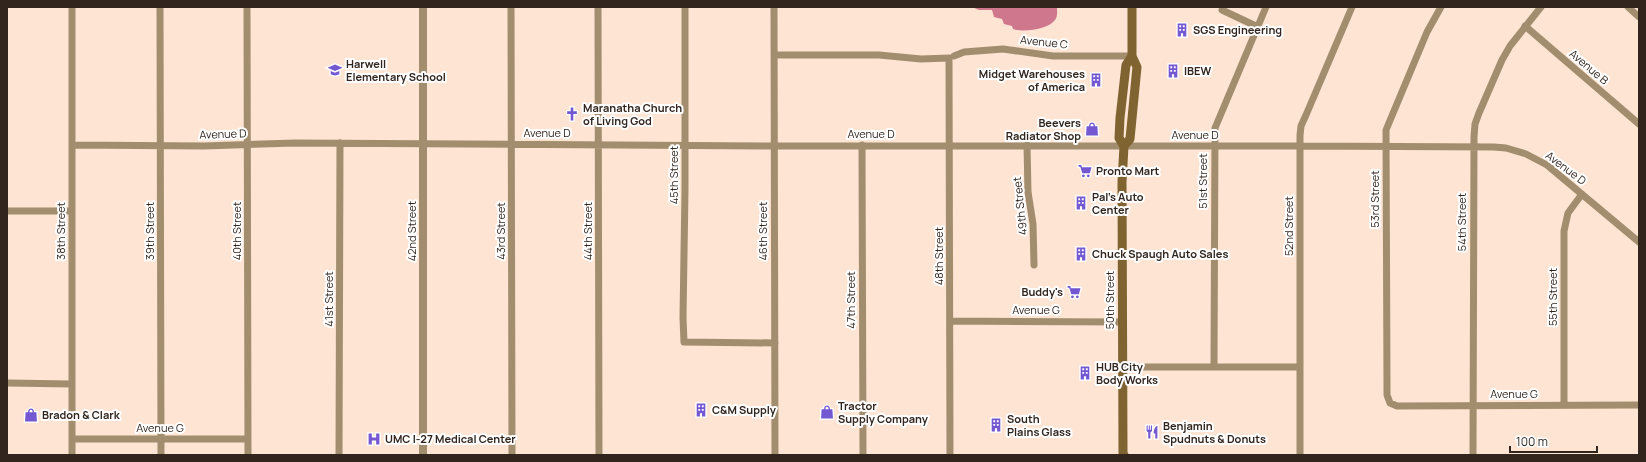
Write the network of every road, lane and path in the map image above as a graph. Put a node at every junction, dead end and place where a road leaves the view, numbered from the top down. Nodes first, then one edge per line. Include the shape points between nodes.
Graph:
1 (72, 7) edge
2 (160, 7) edge
3 (247, 7) edge
4 (423, 7) edge
5 (511, 7) edge
6 (598, 7) edge
7 (685, 7) edge
8 (774, 7) edge
9 (1132, 7) edge
10 (1266, 7) edge
11 (1352, 7) edge
12 (1441, 7) edge
13 (1541, 7) edge
14 (1628, 7) edge
15 (1222, 10) dead end
16 (1639, 17) edge
17 (1525, 26) junction
18 (1258, 27) junction
19 (774, 55) junction
20 (1132, 56) junction
21 (952, 57) junction
22 (1639, 124) edge
23 (340, 143) junction
24 (423, 143) junction
25 (248, 144) junction
26 (512, 144) junction
27 (599, 144) junction
28 (72, 145) junction
29 (862, 145) junction
30 (160, 146) junction
31 (685, 146) junction
32 (774, 146) junction
33 (950, 146) junction
34 (1027, 146) junction
35 (1124, 146) junction
36 (1214, 146) junction
37 (1300, 146) junction
38 (1386, 146) junction
39 (1474, 146) junction
40 (1582, 194) junction
41 (7, 211) edge
42 (72, 211) junction
43 (1639, 242) edge
44 (1034, 265) dead end
45 (950, 321) junction
46 (1123, 322) junction
47 (775, 343) junction
48 (1123, 366) junction
49 (1214, 366) junction
50 (1300, 367) junction
51 (7, 383) edge
52 (72, 384) junction
53 (1390, 403) joint
54 (1564, 405) junction
55 (1639, 405) edge
56 (1473, 406) junction
57 (72, 439) junction
58 (161, 439) junction
59 (248, 439) junction
60 (1123, 454) edge
61 (72, 455) edge
62 (161, 455) edge
63 (248, 455) edge
64 (339, 455) edge
65 (423, 455) edge
66 (512, 455) edge
67 (599, 455) edge
68 (776, 455) edge
69 (862, 455) edge
70 (950, 455) edge
71 (1300, 455) edge
72 (1473, 455) edge

1 - 28 street, 38th Street
2 - 30 street, 39th Street
3 - 25 street, 40th Street
4 - 24 street, 42nd Street
5 - 26 street, 43rd Street
6 - 27 street, 44th Street
7 - 31 street, 45th Street
8 - 19 street, 46th Street
9 - 20 main road, 50th Street
10 - 18 street, 51st Street
11 - 37 street, 52nd Street via 1301,126
12 - 38 street, 53rd Street via 1427,32 1389,120
13 - 17 street, 54th Street
14 - 16 street
15 - 18 street
17 - 22 street, Avenue B
17 - 39 street, 54th Street via 1502,60 1479,113 1475,124
18 - 36 street, 51st Street via 1215,128
19 - 21 street, Avenue C via 879,55 921,59
19 - 32 street, 46th Street
20 - 21 street, Avenue C via 1053,56 1003,49 964,52
20 - 35 main road, 50th Street via 1137,67 1130,139
21 - 33 street, 48th Street
23 - 24 street, Avenue D
23 - 25 street, Avenue D
23 - 64 street, 41st Street
24 - 26 street, Avenue D
24 - 65 street, 42nd Street
25 - 30 street, Avenue D
25 - 59 street, 40th Street
26 - 27 street, Avenue D
26 - 66 street, 43rd Street
27 - 31 street, Avenue D
27 - 67 street, 44th Street
28 - 30 street, Avenue D
28 - 42 street, 38th Street
29 - 32 street, Avenue D
29 - 33 street, Avenue D
29 - 69 street, 47th Street
30 - 58 street, 39th Street
31 - 32 street, Avenue D
31 - 47 street, 45th Street via 684,342
32 - 47 street, 46th Street
33 - 34 street, Avenue D
33 - 45 street, 48th Street
34 - 35 street, Avenue D
34 - 44 street, 49th Street
35 - 36 street, Avenue D
35 - 46 main road, 50th Street
36 - 37 street, Avenue D
36 - 49 street, 51st Street
37 - 38 street, Avenue D
37 - 50 street, 52nd Street
38 - 39 street, Avenue D
38 - 53 street, 53rd Street via 1387,395
39 - 40 street, Avenue D via 1506,148 1526,154 1547,165
39 - 56 street, 54th Street
40 - 43 street, Avenue D
40 - 54 street, 55th Street via 1568,213 1564,231
41 - 42 street
42 - 52 street, 38th Street
45 - 46 street, Avenue G
45 - 70 street, 48th Street
46 - 48 main road, 50th Street
47 - 68 street, 46th Street
48 - 49 street
48 - 60 main road, 50th Street
49 - 50 street
50 - 71 street, 52nd Street
51 - 52 street
52 - 57 street, 38th Street
53 - 56 street, Avenue G via 1397,406
54 - 55 street, Avenue G
54 - 56 street, Avenue G
56 - 72 street, 54th Street
57 - 58 street, Avenue G
57 - 61 street, 38th Street
58 - 59 street, Avenue G
58 - 62 street, 39th Street
59 - 63 street, 40th Street

